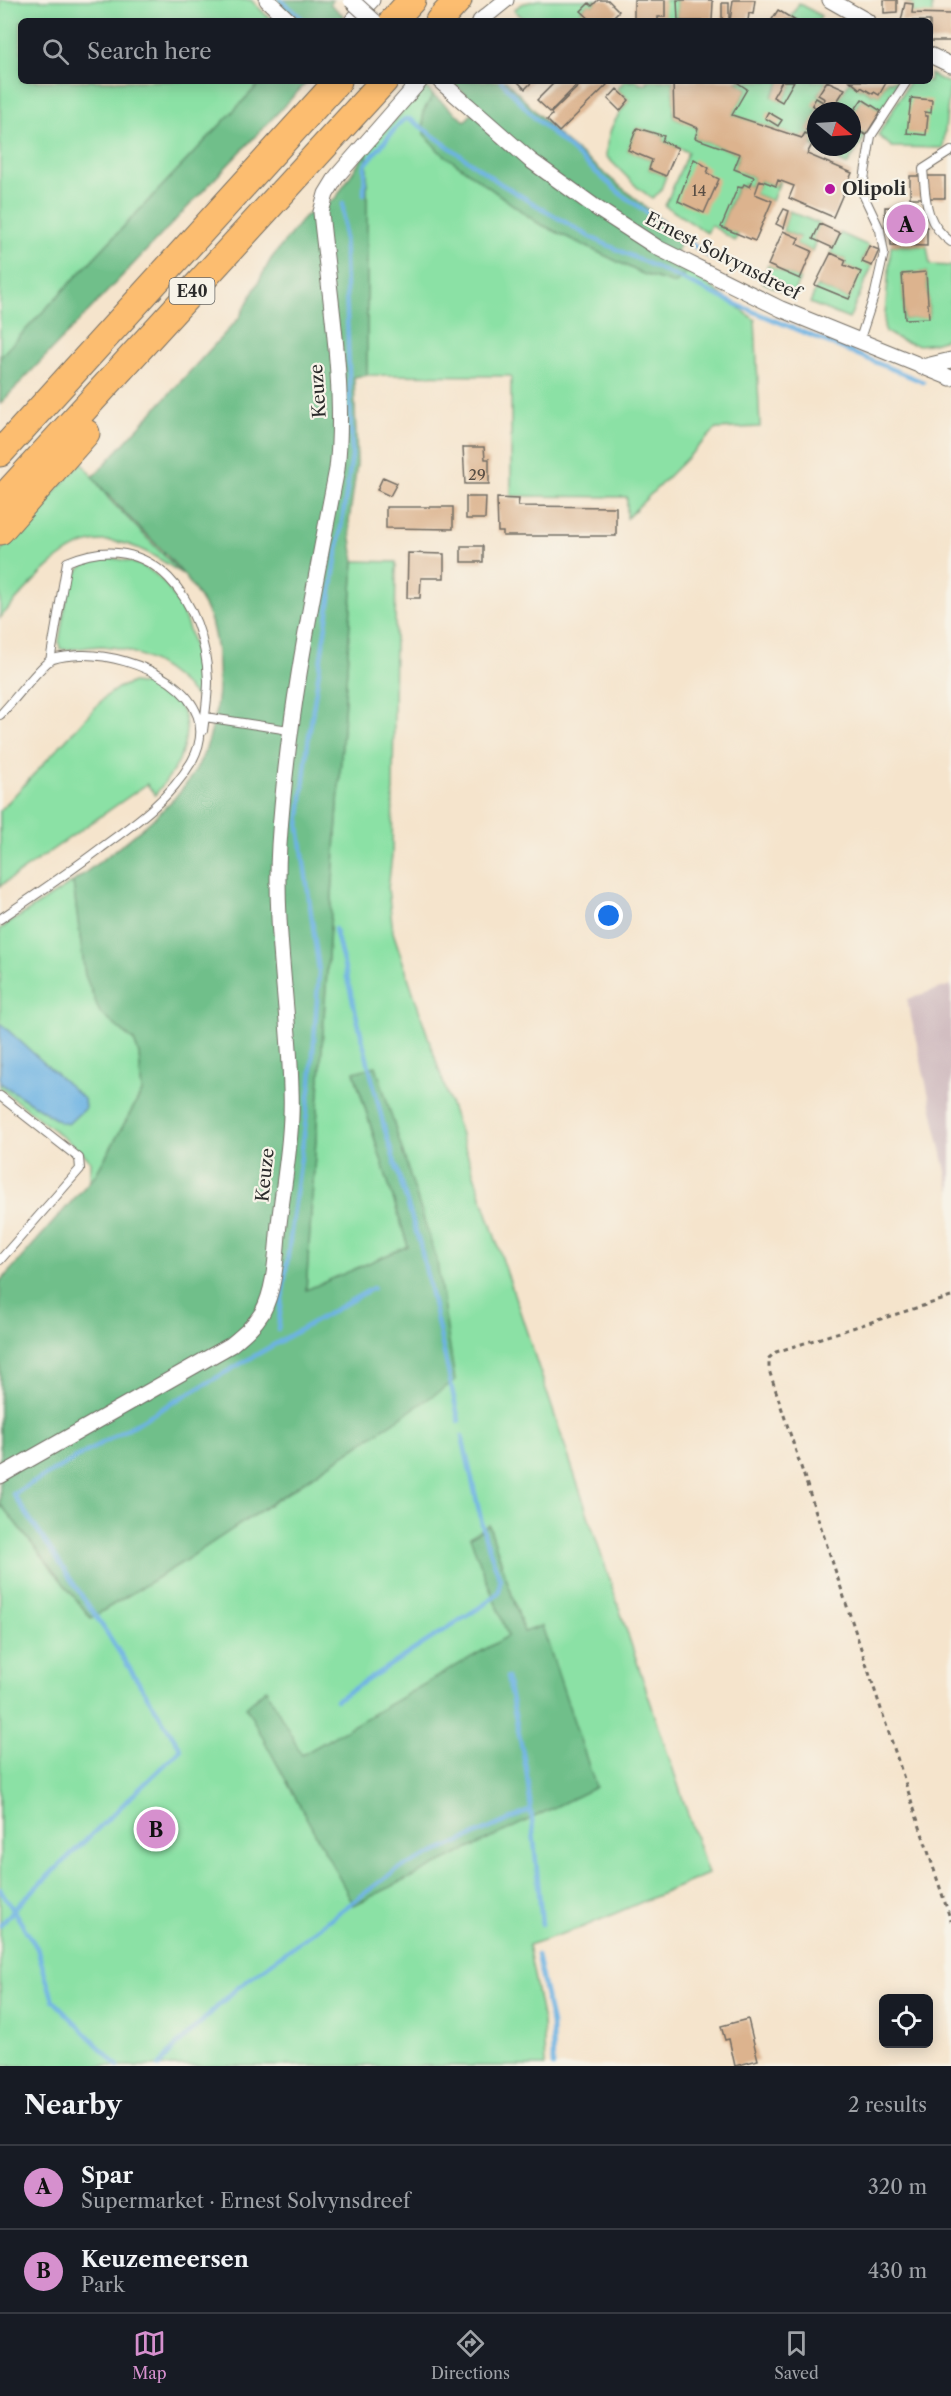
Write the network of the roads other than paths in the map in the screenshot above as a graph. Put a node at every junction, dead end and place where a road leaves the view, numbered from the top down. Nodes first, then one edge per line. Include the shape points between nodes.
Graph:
1 (267, 0) edge
2 (351, 0) edge
3 (372, 0) edge
4 (412, 0) edge
5 (458, 0) edge
6 (506, 0) edge
7 (830, 0) edge
8 (286, 18) edge
9 (355, 18) edge
10 (371, 18) edge
11 (396, 18) edge
12 (442, 18) edge
13 (484, 18) edge
14 (862, 18) edge
15 (933, 56) edge
16 (951, 65) edge
17 (335, 84) edge
18 (381, 84) edge
19 (417, 84) edge
20 (444, 84) edge
21 (905, 84) edge
22 (951, 151) edge
23 (951, 242) edge
24 (224, 255) junction
25 (860, 342) junction
26 (951, 360) edge
27 (922, 367) junction
28 (951, 378) edge
29 (0, 453) edge
30 (0, 501) edge
31 (0, 531) edge
32 (50, 661) junction
33 (0, 715) edge
34 (205, 717) junction
35 (289, 730) junction
36 (202, 736) junction
37 (0, 919) edge
38 (0, 1096) edge
39 (0, 1260) edge
40 (0, 1476) edge

1 - 8 street
2 - 10 street, bridge
3 - 9 street
4 - 11 highway
5 - 12 highway
6 - 13 street
7 - 14 street
15 - 16 street
17 - 29 highway, E40
18 - 24 highway, E40
19 - 35 street, Keuze via 337,176 321,212 340,434
20 - 25 street, Ernest Solvynsdreef via 530,160 658,248 781,309
21 - 25 lane via 871,136 862,192 880,230 884,253
22 - 23 lane via 923,169 927,214 939,233
24 - 30 highway, E40
24 - 31 highway via 105,411
25 - 27 street, Ernest Solvynsdreef
26 - 27 street
27 - 28 street, Ernest Solvynsdreef
32 - 33 lane
32 - 34 lane via 67,562 101,552 134,555 154,565 171,581 194,617 208,680
32 - 36 lane via 71,656 107,656 156,674 189,698
34 - 35 lane
34 - 36 lane
35 - 40 street, Keuze via 278,881 292,1092 274,1265 263,1311 231,1345
36 - 37 lane via 175,787 150,813
38 - 39 lane via 81,1163 80,1169

